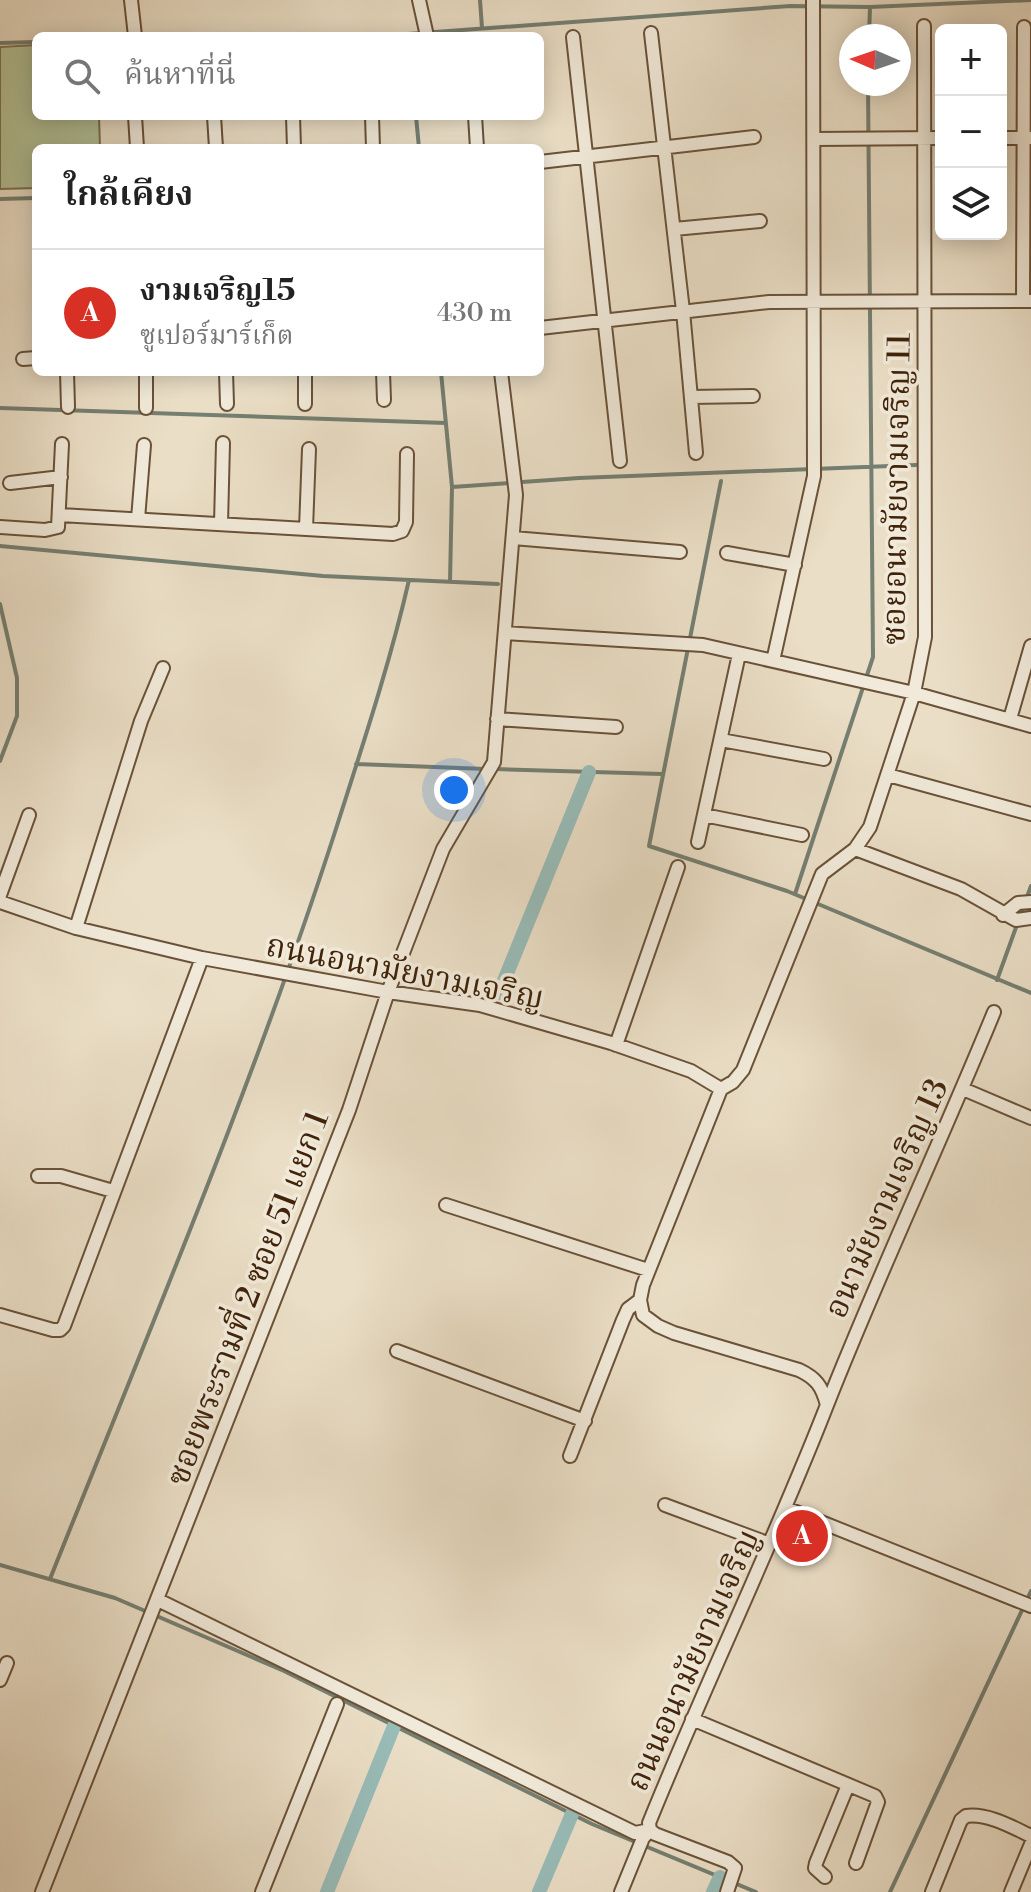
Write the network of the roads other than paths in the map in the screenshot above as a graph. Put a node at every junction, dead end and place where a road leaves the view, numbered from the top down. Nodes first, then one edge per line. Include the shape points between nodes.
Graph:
1 (131, 0) edge
2 (419, 0) edge
3 (813, 0) edge
4 (924, 26) dead end
5 (1024, 27) dead end
6 (135, 31) edge
7 (426, 32) edge
8 (651, 33) dead end
9 (573, 37) dead end
10 (135, 120) edge
11 (214, 120) edge
12 (293, 120) edge
13 (372, 120) edge
14 (475, 120) edge
15 (754, 137) dead end
16 (923, 138) junction
17 (935, 138) edge
18 (1007, 138) edge
19 (1028, 138) edge
20 (815, 139) junction
21 (137, 144) edge
22 (216, 144) edge
23 (294, 144) edge
24 (373, 144) edge
25 (477, 144) edge
26 (665, 148) junction
27 (586, 157) junction
28 (544, 162) edge
29 (760, 221) dead end
30 (674, 229) junction
31 (815, 300) junction
32 (924, 300) junction
33 (1027, 301) edge
34 (683, 311) junction
35 (604, 320) junction
36 (544, 328) edge
37 (67, 376) edge
38 (146, 376) edge
39 (226, 376) edge
40 (305, 376) edge
41 (383, 376) edge
42 (501, 376) edge
43 (753, 396) dead end
44 (691, 397) junction
45 (384, 400) dead end
46 (227, 404) dead end
47 (305, 404) dead end
48 (68, 407) dead end
49 (146, 408) dead end
50 (223, 443) dead end
51 (62, 444) dead end
52 (144, 445) dead end
53 (309, 449) dead end
54 (696, 453) dead end
55 (407, 454) dead end
56 (620, 461) dead end
57 (61, 477) junction
58 (10, 483) dead end
59 (60, 515) junction
60 (138, 519) junction
61 (221, 524) junction
62 (0, 527) edge
63 (306, 529) junction
64 (513, 538) junction
65 (680, 552) dead end
66 (727, 553) dead end
67 (795, 565) junction
68 (505, 633) junction
69 (1031, 646) edge
70 (739, 654) junction
71 (773, 661) junction
72 (163, 668) dead end
73 (914, 693) junction
74 (497, 719) junction
75 (1010, 719) junction
76 (1031, 726) edge
77 (616, 727) dead end
78 (721, 740) junction
79 (824, 759) dead end
80 (888, 775) junction
81 (1031, 814) edge
82 (29, 815) dead end
83 (704, 815) junction
84 (802, 835) dead end
85 (698, 842) dead end
86 (855, 849) junction
87 (678, 867) dead end
88 (0, 895) edge
89 (0, 902) edge
90 (1025, 902) edge
91 (1003, 915) junction
92 (1031, 918) edge
93 (76, 928) junction
94 (202, 958) junction
95 (388, 992) junction
96 (994, 1012) dead end
97 (616, 1045) junction
98 (721, 1089) junction
99 (963, 1089) junction
100 (1031, 1118) edge
101 (38, 1176) dead end
102 (113, 1191) junction
103 (446, 1205) dead end
104 (648, 1270) junction
105 (640, 1300) junction
106 (0, 1315) edge
107 (397, 1351) dead end
108 (827, 1405) junction
109 (585, 1421) junction
110 (570, 1456) dead end
111 (665, 1505) dead end
112 (786, 1508) junction
113 (770, 1544) junction
114 (156, 1602) junction
115 (1031, 1606) edge
116 (7, 1663) dead end
117 (0, 1680) edge
118 (337, 1704) dead end
119 (692, 1719) junction
120 (848, 1785) junction
121 (650, 1830) junction
122 (1031, 1836) edge
123 (1031, 1844) edge
124 (856, 1863) dead end
125 (825, 1877) dead end
126 (42, 1892) edge
127 (262, 1892) edge
128 (621, 1892) edge
129 (727, 1892) edge
130 (932, 1892) edge
131 (1011, 1892) edge

1 - 6 street
2 - 7 street
3 - 20 street
4 - 16 street, ซอยอนามัยงามเจริญ 11
5 - 19 street
8 - 26 street
9 - 27 street
10 - 21 street
11 - 22 street
12 - 23 street
13 - 24 street
14 - 25 street
15 - 26 street
16 - 17 street
16 - 20 street
16 - 32 street, ซอยอนามัยงามเจริญ 11
18 - 19 street
19 - 33 street
20 - 31 street
26 - 27 street
26 - 30 street
27 - 28 street
27 - 35 street
29 - 30 street
30 - 34 street
31 - 32 street
31 - 34 street
31 - 67 street via 814,476
32 - 33 street
32 - 73 street, ซอยอนามัยงามเจริญ 11 via 925,637
34 - 35 street
34 - 44 street
35 - 36 street
35 - 56 street
37 - 48 street
38 - 49 street
39 - 46 street
40 - 47 street
41 - 45 street
42 - 64 street, ซอยพระรามที่ 2 ซอย 51 แยก 1 via 516,495
43 - 44 street
44 - 54 street
50 - 61 street
51 - 57 street
52 - 60 street
53 - 63 street
55 - 63 street via 402,531
57 - 58 street
57 - 59 street
59 - 60 street
59 - 62 street via 58,527 45,530
60 - 61 street
61 - 63 street
64 - 65 street
64 - 68 street, ซอยพระรามที่ 2 ซอย 51 แยก 1
66 - 67 street
67 - 71 street
68 - 70 street via 703,645
68 - 74 street, ซอยพระรามที่ 2 ซอย 51 แยก 1
69 - 75 street
70 - 71 street
70 - 78 street
71 - 73 street
72 - 93 street via 141,721
73 - 75 street
73 - 80 street, ซอยอนามัยงามเจริญ 11
74 - 77 street
74 - 95 street, ซอยพระรามที่ 2 ซอย 51 แยก 1 via 494,762 443,849
75 - 76 street
78 - 79 street
78 - 83 street
80 - 81 street
80 - 86 street, ซอยอนามัยงามเจริญ 11 via 870,827
82 - 88 street
83 - 84 street
83 - 85 street
86 - 91 street via 961,889
86 - 98 street, ซอยอนามัยงามเจริญ 11 via 822,874 743,1070
87 - 97 street
89 - 93 street, ถนนอนามัยงามเจริญ
90 - 91 street
91 - 92 street
93 - 94 street, ถนนอนามัยงามเจริญ
94 - 95 street, ถนนอนามัยงามเจริญ
94 - 102 street
95 - 97 street, ถนนอนามัยงามเจริญ via 480,1005
95 - 114 street, ซอยพระรามที่ 2 ซอย 51 แยก 1 via 349,1110
96 - 99 street, อนามัยงามเจริญ 13
97 - 98 street, ถนนอนามัยงามเจริญ via 691,1071
98 - 104 street
99 - 100 street
99 - 108 street, อนามัยงามเจริญ 13
101 - 102 street via 61,1176
102 - 106 street via 64,1326 53,1330
103 - 104 street
104 - 105 street
105 - 108 street via 643,1315 658,1326 815,1377
105 - 109 street via 623,1320
107 - 109 street
108 - 112 street, ถนนอนามัยงามเจริญ
109 - 110 street
111 - 113 street
112 - 113 street, ถนนอนามัยงามเจริญ
112 - 115 street
113 - 119 street, ถนนอนามัยงามเจริญ
114 - 121 street via 635,1833
114 - 126 street, ซอยพระรามที่ 2 ซอย 51 แยก 1
116 - 117 street
118 - 127 street
119 - 120 street
119 - 121 street, ถนนอนามัยงามเจริญ
120 - 124 street via 878,1802
120 - 125 street via 816,1863
121 - 128 street
121 - 129 street, ถนนอนามัยงามเจริญ via 728,1862 735,1868
122 - 130 street via 966,1816
123 - 131 street

